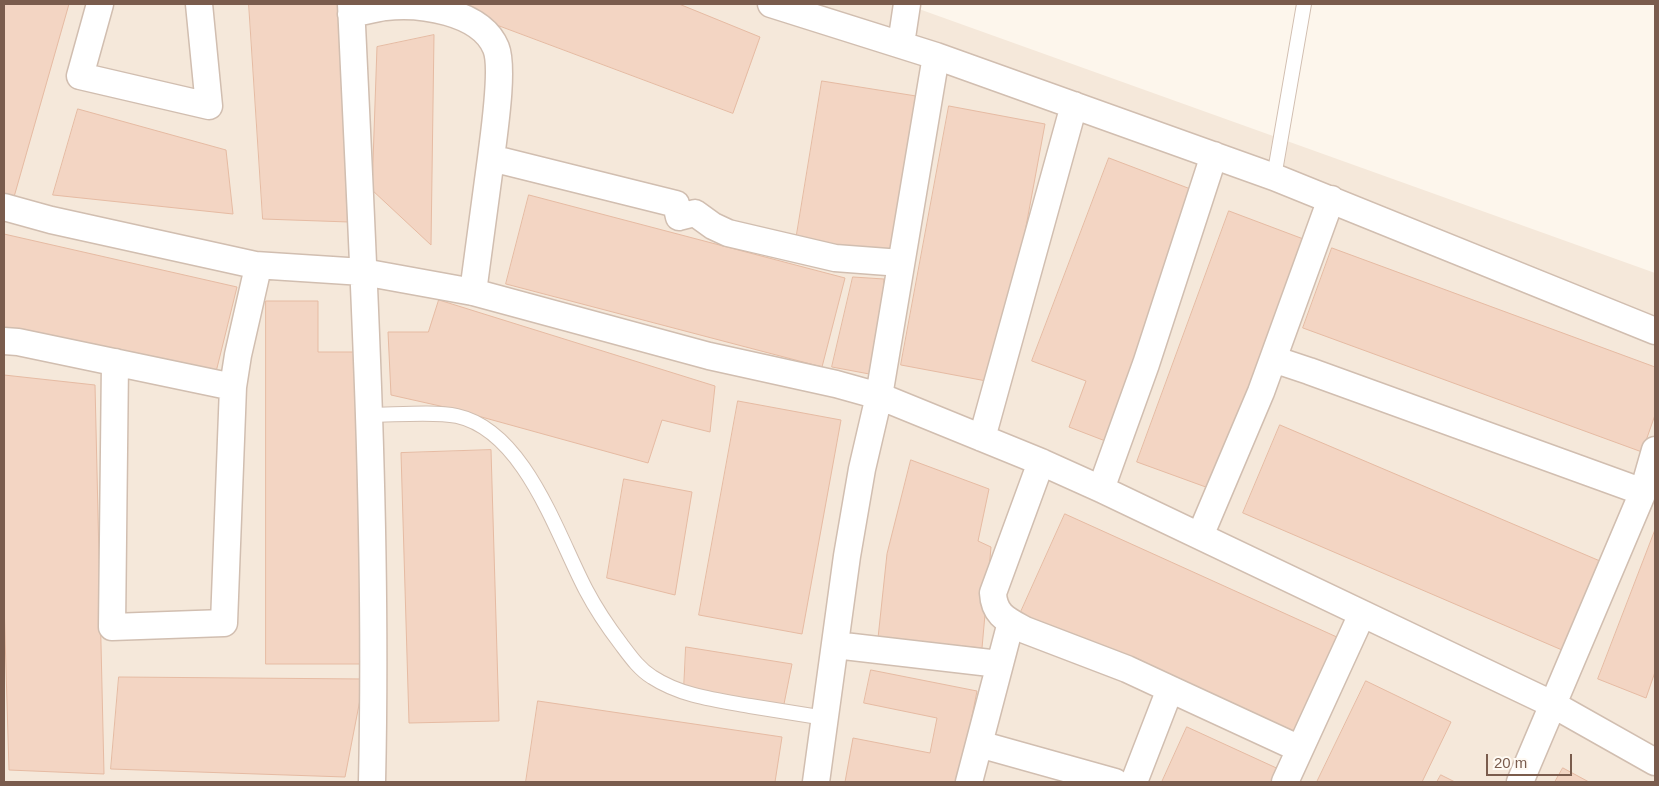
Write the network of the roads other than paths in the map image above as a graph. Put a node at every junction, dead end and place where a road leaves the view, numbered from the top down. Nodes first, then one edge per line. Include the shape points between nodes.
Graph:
1 (100, 4) edge
2 (199, 4) edge
3 (771, 4) edge
4 (907, 4) edge
5 (1304, 4) edge
6 (351, 9) edge
7 (901, 44) junction
8 (936, 56) junction
9 (1074, 105) junction
10 (1214, 155) junction
11 (491, 158) junction
12 (1274, 177) junction
13 (1331, 199) junction
14 (4, 207) edge
15 (255, 264) junction
16 (901, 264) junction
17 (363, 272) junction
18 (473, 292) junction
19 (1655, 331) edge
20 (4, 341) edge
21 (1273, 359) junction
22 (115, 362) junction
23 (233, 387) junction
24 (879, 396) junction
25 (370, 415) junction
26 (982, 438) junction
27 (1655, 450) edge
28 (1041, 462) junction
29 (1101, 489) junction
30 (1643, 492) junction
31 (1200, 536) junction
32 (1362, 614) junction
33 (1011, 622) junction
34 (835, 644) junction
35 (999, 664) junction
36 (1170, 689) junction
37 (1554, 705) junction
38 (825, 718) junction
39 (978, 744) junction
40 (1300, 749) junction
41 (1655, 762) edge
42 (372, 782) edge
43 (816, 782) edge
44 (969, 782) edge
45 (1115, 782) edge
46 (1134, 782) edge
47 (1285, 782) edge
48 (1520, 782) edge

1 - 2 street via 80,76 209,106
3 - 7 street
4 - 7 street
5 - 12 lane
6 - 11 street via 440,10 462,17 484,31 496,48 499,74
6 - 17 street
7 - 8 street
8 - 9 street
8 - 16 street
9 - 10 street
9 - 26 street
10 - 12 street
10 - 29 street via 1146,364
11 - 16 street via 676,204 679,217 695,213 728,233 835,258
11 - 18 street
12 - 13 street
13 - 19 street
13 - 21 street
14 - 15 street
15 - 17 street
15 - 23 street via 256,276
16 - 24 street
17 - 18 street
17 - 25 street
18 - 24 street via 709,356
20 - 22 street
21 - 30 street
21 - 31 street
22 - 23 street
22 - 23 street via 112,627 224,623
24 - 26 street
24 - 34 street via 862,469
25 - 38 lane via 457,416 485,427 505,444 552,516 586,590 610,630 652,677 704,698
25 - 42 street via 374,683
26 - 28 street
27 - 30 street
28 - 29 street
28 - 33 street via 993,593 999,613
29 - 31 street
30 - 37 street
31 - 32 street
32 - 37 street
32 - 40 street
33 - 35 street
33 - 36 street
34 - 35 street
34 - 38 street
35 - 39 street
36 - 40 street
36 - 46 street
37 - 41 street
37 - 48 street
38 - 43 street
39 - 44 street
39 - 45 street
40 - 47 street

